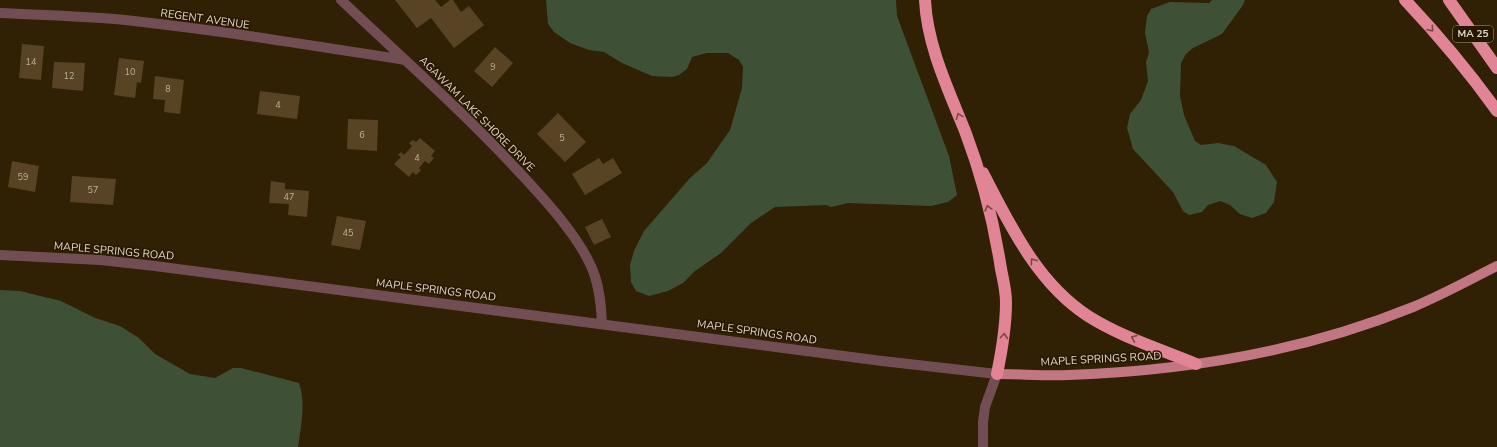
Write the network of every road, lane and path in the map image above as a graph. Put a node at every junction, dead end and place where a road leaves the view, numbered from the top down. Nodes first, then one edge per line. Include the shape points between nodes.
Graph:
1 (341, 0) edge
2 (925, 0) edge
3 (1405, 0) edge
4 (1449, 0) edge
5 (0, 13) edge
6 (405, 60) junction
7 (1497, 68) edge
8 (1497, 111) edge
9 (973, 152) junction
10 (0, 255) edge
11 (1497, 266) edge
12 (602, 323) junction
13 (1196, 364) junction
14 (997, 374) junction
15 (983, 447) edge

1 - 6 street, AGAWAM LAKE SHORE DRIVE
9 -> 2 highway via 939,64 926,14
3 -> 8 highway via 1445,45
4 - 7 highway, MA 25
5 - 6 street, REGENT AVENUE via 144,23
6 - 12 street, AGAWAM LAKE SHORE DRIVE via 480,131 556,214 579,245 596,279
13 -> 9 highway via 1112,329 1067,301 1032,260
14 -> 9 highway via 1003,346 1006,300 996,236
10 - 12 street, MAPLE SPRINGS ROAD via 100,260 155,266
11 - 13 main road, MAPLE SPRINGS ROAD via 1412,307 1357,327 1308,342
12 - 14 street, MAPLE SPRINGS ROAD
13 - 14 main road, MAPLE SPRINGS ROAD via 1069,375
14 - 15 street via 985,407

